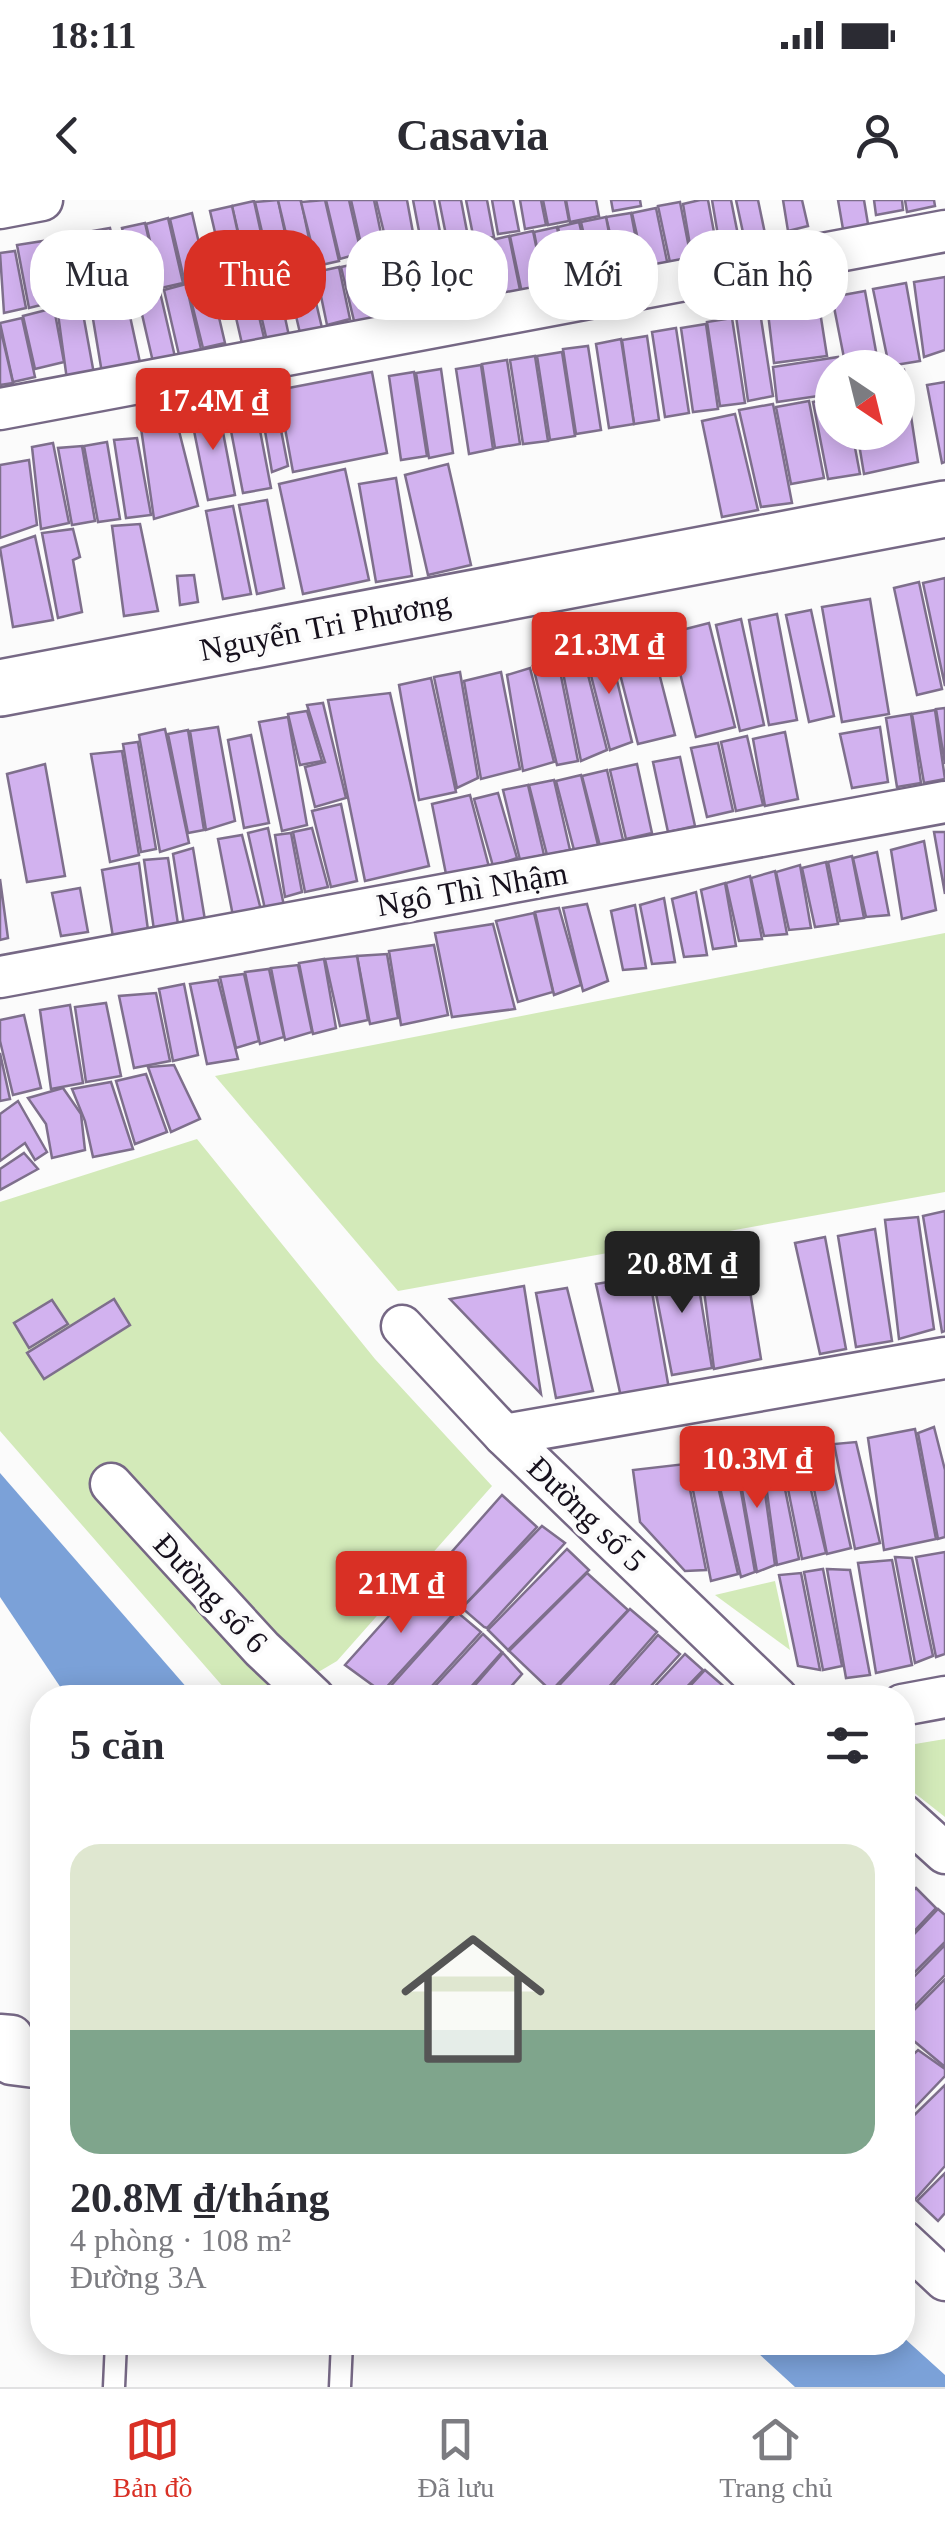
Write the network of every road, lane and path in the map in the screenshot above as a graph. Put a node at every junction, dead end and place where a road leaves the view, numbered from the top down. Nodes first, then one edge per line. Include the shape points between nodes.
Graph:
1 (42, 200) edge
2 (0, 208) edge
3 (945, 231) edge
4 (0, 409) edge
5 (945, 509) edge
6 (0, 688) edge
7 (945, 802) edge
8 (0, 977) edge
9 (402, 1326) dead end
10 (945, 1358) edge
11 (504, 1435) junction
12 (111, 1484) dead end
13 (300, 1685) edge
14 (764, 1685) edge
15 (945, 1698) edge
16 (915, 1704) edge
17 (915, 1826) edge
18 (945, 1853) edge
19 (0, 2035) edge
20 (30, 2066) edge
21 (915, 2252) edge
22 (945, 2280) edge
23 (115, 2355) edge
24 (341, 2355) edge
25 (114, 2387) edge
26 (340, 2387) edge

1 - 2 street
3 - 4 street
5 - 6 street, Nguyển Tri Phương
7 - 8 street, Ngô Thì Nhậm
9 - 11 street, Đường số 5
10 - 11 street
11 - 14 street, Đường số 5
12 - 13 street, Đường số 6
15 - 16 street
17 - 18 street
19 - 20 street via 12,2036 11,2064
21 - 22 street
23 - 25 lane
24 - 26 lane

